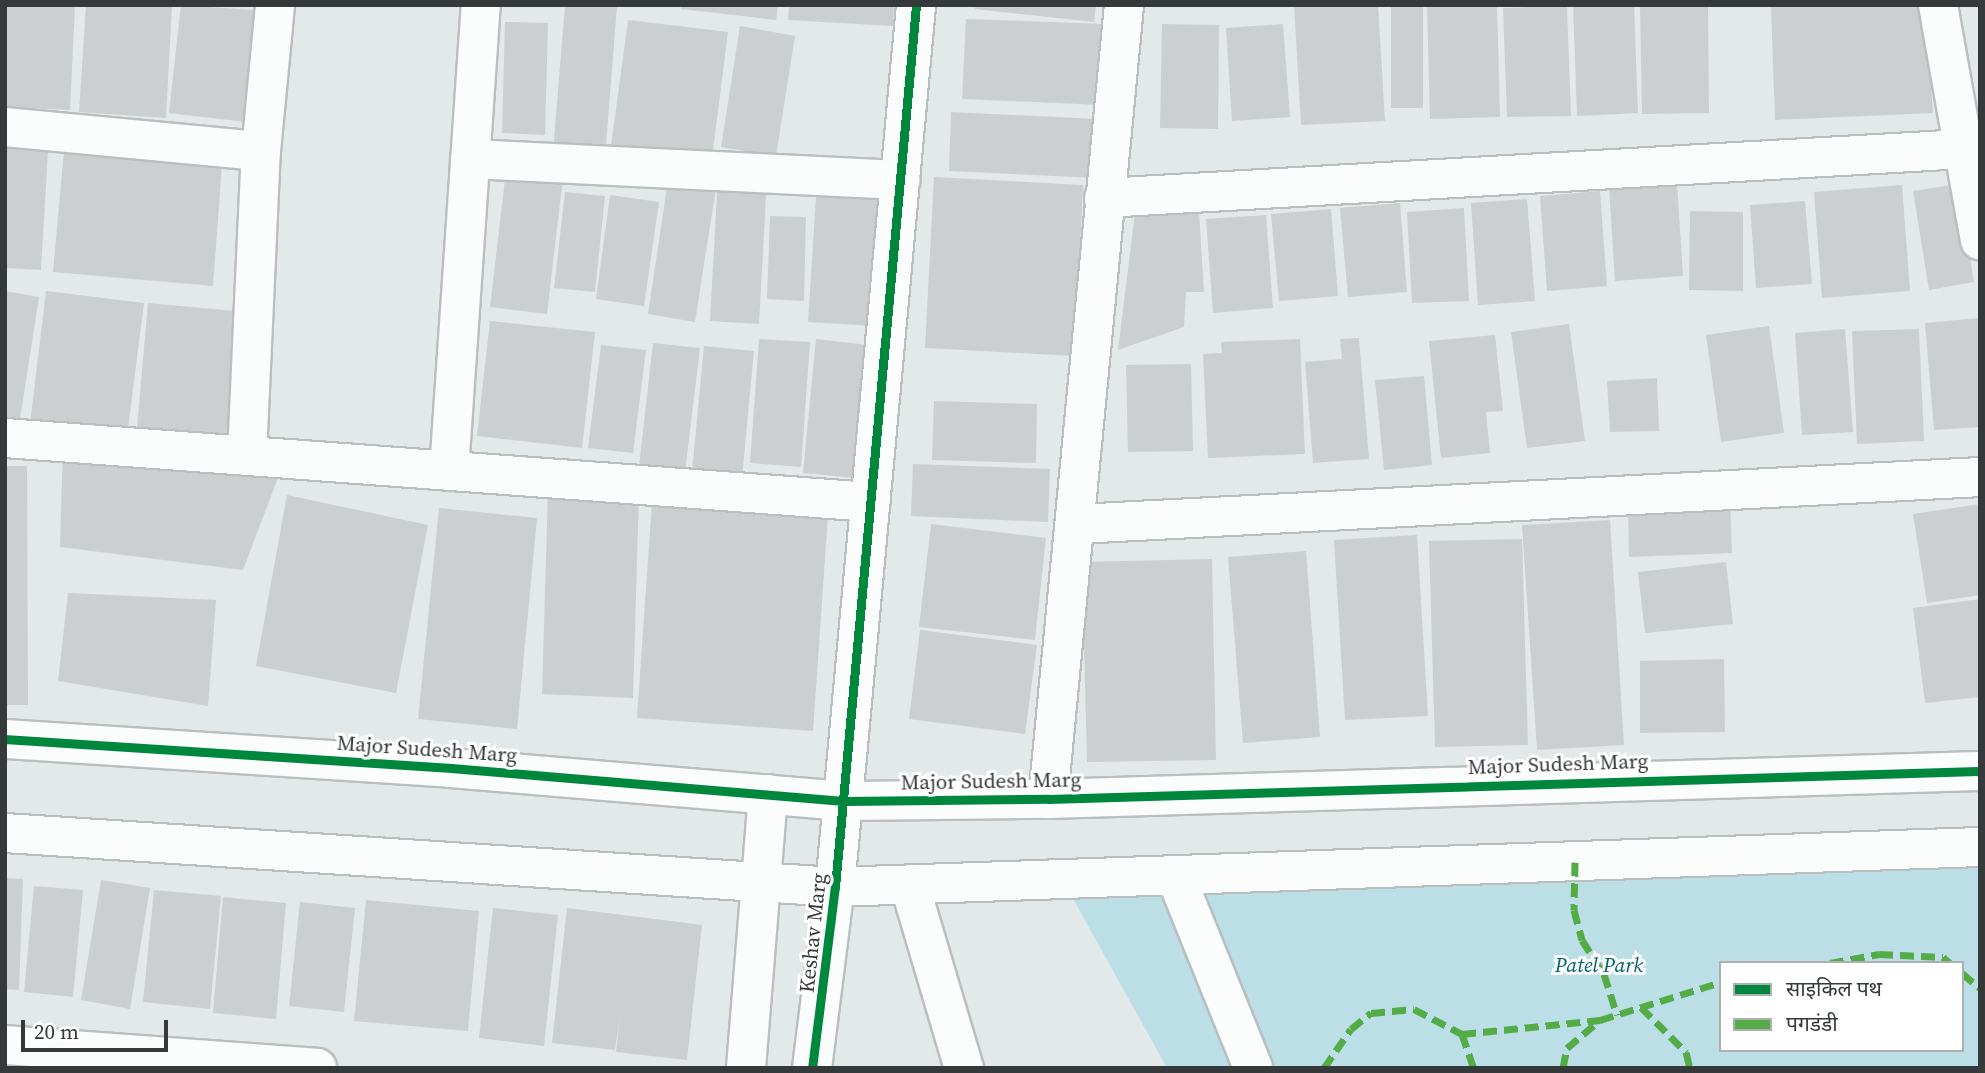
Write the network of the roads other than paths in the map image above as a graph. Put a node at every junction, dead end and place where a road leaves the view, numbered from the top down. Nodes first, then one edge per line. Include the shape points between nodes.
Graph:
1 (275, 5) edge
2 (481, 5) edge
3 (916, 5) edge
4 (1124, 5) edge
5 (1938, 5) edge
6 (5, 127) edge
7 (1964, 149) junction
8 (261, 151) junction
9 (470, 159) junction
10 (900, 180) junction
11 (1104, 198) junction
12 (1980, 240) edge
13 (5, 438) edge
14 (247, 456) junction
15 (449, 471) junction
16 (1980, 477) edge
17 (871, 502) junction
18 (1078, 524) junction
19 (5, 739) edge
20 (1980, 771) edge
21 (768, 794) junction
22 (1048, 799) junction
23 (844, 801) junction
24 (5, 833) edge
25 (1980, 847) edge
26 (1176, 877) junction
27 (764, 882) junction
28 (910, 886) junction
29 (835, 887) junction
30 (5, 1045) edge
31 (272, 1066) edge
32 (317, 1068) edge
33 (746, 1068) edge
34 (812, 1068) edge
35 (964, 1068) edge
36 (1253, 1068) edge

1 - 8 street
2 - 9 street
3 - 10 street, Keshav Marg
4 - 11 street
5 - 7 street
6 - 8 street
7 - 11 street
7 - 12 street
8 - 14 street
9 - 10 street
9 - 15 street
10 - 17 street, Keshav Marg
11 - 18 street
13 - 14 street
14 - 15 street
15 - 17 street
16 - 18 street
17 - 23 street, Keshav Marg
18 - 22 street
19 - 21 street, Major Sudesh Marg
20 - 22 street, Major Sudesh Marg
21 - 23 street, Major Sudesh Marg
21 - 27 street
22 - 23 street, Major Sudesh Marg
23 - 29 street, Keshav Marg
24 - 27 street
25 - 26 street
26 - 28 street
26 - 36 street
27 - 29 street
27 - 33 street
28 - 29 street
28 - 35 street
29 - 34 street, Keshav Marg
30 - 31 street
31 - 32 street

